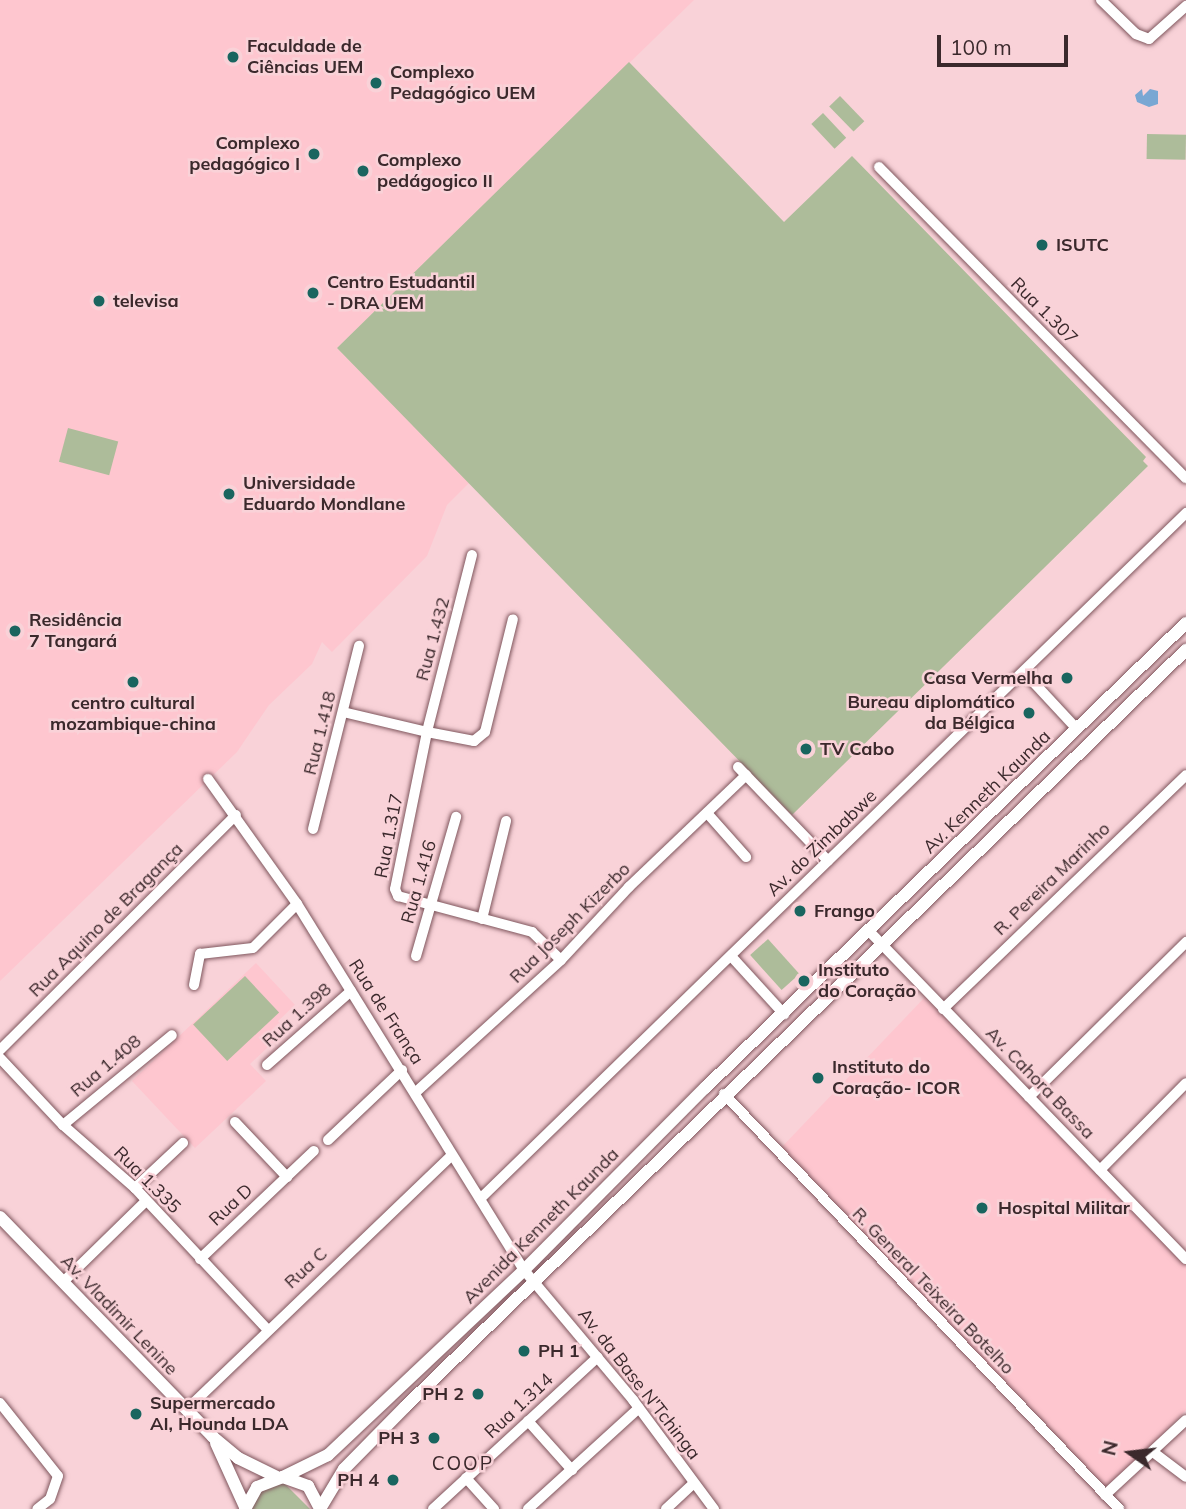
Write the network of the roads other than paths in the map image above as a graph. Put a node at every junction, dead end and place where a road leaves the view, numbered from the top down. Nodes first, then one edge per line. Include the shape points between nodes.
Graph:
1 (1101, 0) edge
2 (1186, 6) edge
3 (879, 167) dead end
4 (1186, 478) edge
5 (1186, 513) edge
6 (472, 555) dead end
7 (513, 619) dead end
8 (1186, 623) edge
9 (359, 646) dead end
10 (1186, 650) edge
11 (1024, 672) junction
12 (343, 712) junction
13 (1077, 729) junction
14 (427, 732) junction
15 (1186, 775) edge
16 (208, 779) dead end
17 (707, 813) junction
18 (236, 815) junction
19 (456, 817) dead end
20 (506, 821) dead end
21 (313, 829) dead end
22 (746, 857) dead end
23 (828, 861) junction
24 (297, 904) junction
25 (432, 906) junction
26 (482, 919) junction
27 (869, 931) junction
28 (1186, 942) edge
29 (883, 946) junction
30 (416, 956) dead end
31 (731, 957) junction
32 (561, 960) junction
33 (194, 985) dead end
34 (813, 986) joint
35 (351, 991) junction
36 (823, 1002) joint
37 (943, 1009) junction
38 (784, 1014) junction
39 (172, 1035) dead end
40 (0, 1050) edge
41 (0, 1058) edge
42 (267, 1065) dead end
43 (401, 1070) junction
44 (1184, 1089) edge
45 (416, 1092) junction
46 (724, 1094) junction
47 (1029, 1097) junction
48 (235, 1122) dead end
49 (63, 1125) junction
50 (328, 1140) dead end
51 (183, 1143) dead end
52 (314, 1151) dead end
53 (452, 1155) junction
54 (1100, 1170) junction
55 (287, 1177) junction
56 (135, 1188) junction
57 (482, 1197) junction
58 (145, 1202) junction
59 (0, 1217) edge
60 (200, 1259) junction
61 (1186, 1259) edge
62 (524, 1270) junction
63 (63, 1282) junction
64 (536, 1282) junction
65 (267, 1329) junction
66 (598, 1357) junction
67 (0, 1403) edge
68 (639, 1408) junction
69 (190, 1414) junction
70 (1186, 1420) edge
71 (528, 1422) junction
72 (213, 1437) junction
73 (1153, 1452) junction
74 (572, 1470) junction
75 (280, 1477) junction
76 (1186, 1477) edge
77 (466, 1478) junction
78 (694, 1483) junction
79 (1105, 1495) junction
80 (246, 1508) edge
81 (37, 1509) edge
82 (320, 1509) edge
83 (433, 1509) edge
84 (494, 1509) edge
85 (528, 1509) edge
86 (666, 1509) edge
87 (714, 1509) edge
88 (1119, 1509) edge

1 - 2 street via 1142,38 1154,37
3 - 4 street, Rua 1.307
5 - 11 street, Av. do Zimbabwe
6 - 14 street, Rua 1.432
7 - 14 street via 485,732 474,741
8 - 13 main road, Av. Kenneth Kaunda
9 - 12 street, Rua 1.418
10 - 29 main road, Av. Kenneth Kaunda
11 - 13 street
11 - 23 street, Av. do Zimbabwe
12 - 14 street
12 - 21 street, Rua 1.418
13 - 27 main road, Av. Kenneth Kaunda
14 - 25 street, Rua 1.317 via 395,889 401,898
15 - 37 street, R. Pereira Marinho
16 - 18 street, Rua de França
17 - 22 street
17 - 23 street, Rua Joseph Kizerbo via 742,771
17 - 32 street, Rua Joseph Kizerbo
18 - 24 street, Rua de França
18 - 40 street, Rua Aquino de Bragança
19 - 25 street, Rua 1.416
20 - 26 street
23 - 31 street, Av. do Zimbabwe
24 - 33 street via 253,948 200,954
24 - 35 street, Rua de França
25 - 26 street, Rua 1.317
25 - 30 street, Rua 1.416
26 - 32 street, Rua 1.317 via 532,932
27 - 29 street, Av. Cahora Bassa
27 - 34 main road, Av. Kenneth Kaunda
28 - 47 street
29 - 36 main road, Av. Kenneth Kaunda
29 - 37 street, Av. Cahora Bassa
31 - 38 street
31 - 57 street, Av. do Zimbabwe
32 - 45 street, Rua Joseph Kizerbo
34 - 38 main road, Avenida Kenneth Kaunda
35 - 42 street, Rua 1.398
35 - 43 street, Rua de França
36 - 46 main road, Avenida Kenneth Kaunda
37 - 47 street, Av. Cahora Bassa
38 - 62 main road, Avenida Kenneth Kaunda
39 - 49 street, Rua 1.408
41 - 49 street, Rua 1.335
43 - 45 street, Rua de França
43 - 50 street
44 - 54 street
45 - 53 street, Rua de França
46 - 64 main road, Avenida Kenneth Kaunda
46 - 79 street, R. General Teixeira Botelho
47 - 54 street, Av. Cahora Bassa
48 - 55 street
49 - 56 street, Rua 1.335
51 - 56 street
52 - 55 street, Rua D
53 - 57 street, Rua de França
53 - 65 street, Rua C
54 - 61 street, Av. Cahora Bassa
55 - 60 street, Rua D
56 - 58 street, Rua 1.335
57 - 62 street, Rua de França
58 - 60 street, Rua 1.335
58 - 63 street
59 - 63 main road, Av. Vladimir Lenine
60 - 65 street, Rua 1.335
62 - 64 street, Av. da Base N'Tchinga
62 - 75 main road, Avenida Kenneth Kaunda via 328,1455
63 - 69 main road, Av. Vladimir Lenine
64 - 66 street, Av. da Base N'Tchinga
64 - 82 main road, Avenida Kenneth Kaunda via 344,1469
65 - 69 street, Rua C
66 - 68 street, Av. da Base N'Tchinga
66 - 71 street, Rua 1.314
67 - 81 street via 58,1476 50,1499
68 - 74 street
68 - 78 street, Av. da Base N'Tchinga
69 - 72 main road, Av. Vladimir Lenine
70 - 73 street
71 - 74 street
71 - 77 street, Rua 1.314
72 - 75 main road, Av. Vladimir Lenine via 238,1458
72 - 80 main road, Av. Vladimir Lenine
73 - 76 street
73 - 79 street
74 - 85 street
75 - 80 main road, Avenida Kenneth Kaunda via 257,1487
75 - 82 main road, Av. Vladimir Lenine via 308,1486
77 - 83 street, Rua 1.314
77 - 84 street
78 - 86 street
78 - 87 street, Av. da Base N'Tchinga
79 - 88 street, R. General Teixeira Botelho

